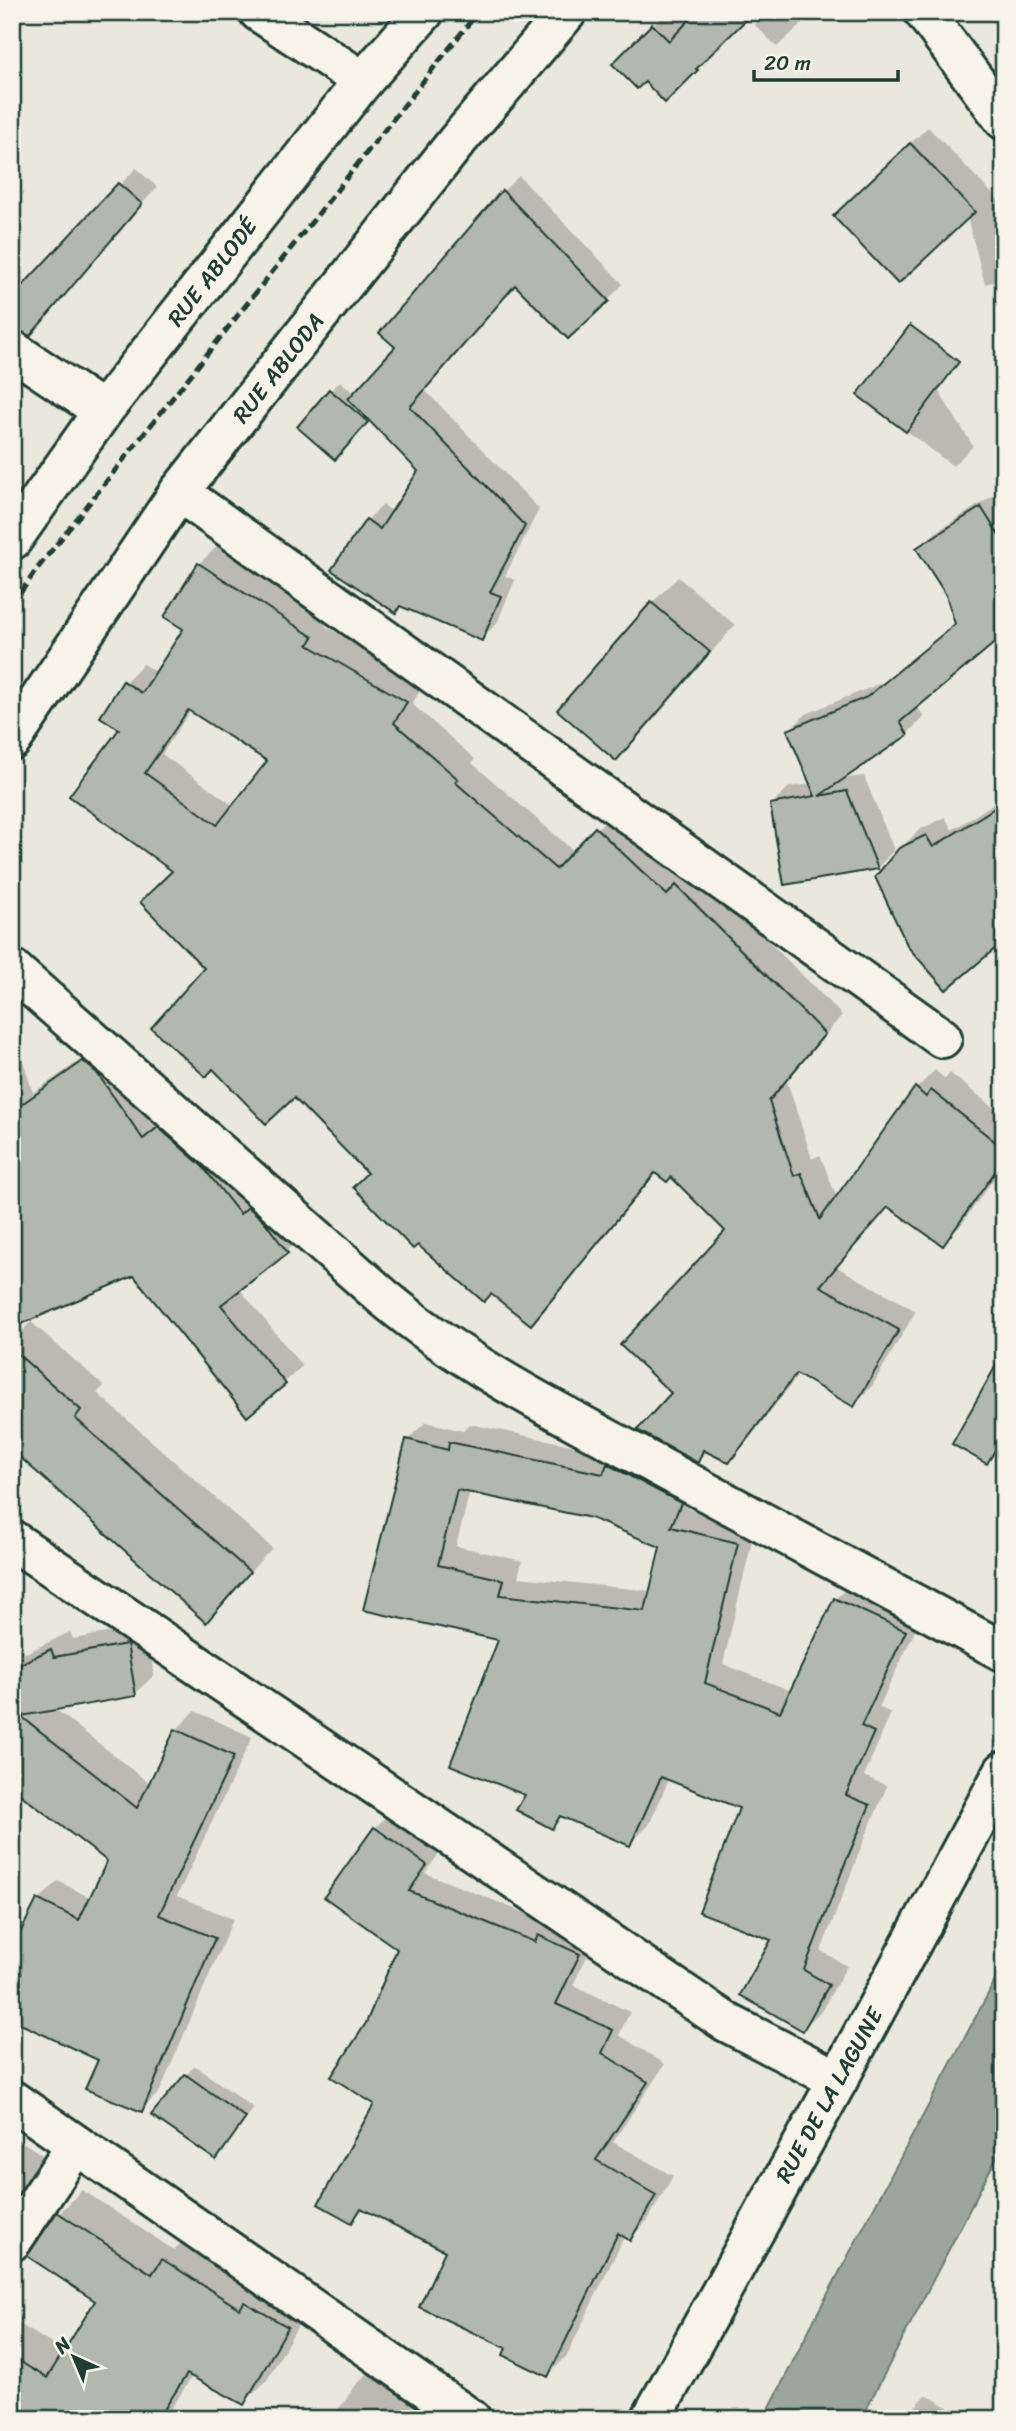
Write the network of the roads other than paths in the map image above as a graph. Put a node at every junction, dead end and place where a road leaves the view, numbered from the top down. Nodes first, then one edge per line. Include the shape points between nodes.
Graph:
1 (259, 12) edge
2 (424, 12) edge
3 (567, 12) edge
4 (924, 12) edge
5 (363, 81) junction
6 (1004, 120) edge
7 (12, 350) edge
8 (103, 411) junction
9 (179, 492) junction
10 (12, 540) edge
11 (12, 740) edge
12 (12, 969) edge
13 (942, 1038) dead end
14 (12, 1540) edge
15 (1004, 1652) edge
16 (1004, 1771) edge
17 (838, 2080) junction
18 (12, 2101) edge
19 (75, 2145) junction
20 (12, 2241) edge
21 (471, 2419) edge
22 (651, 2419) edge

1 - 5 street
2 - 5 street, RUE ABLODÉ
3 - 9 street, RUE ABLODA via 458,141
4 - 6 street
5 - 8 street, RUE ABLODÉ
7 - 8 street
8 - 10 street, RUE ABLODÉ
9 - 11 street, RUE ABLODA
9 - 13 street
12 - 15 street via 383,1297 450,1348 554,1410
14 - 17 street via 726,2022
16 - 17 street, RUE DE LA LAGUNE
17 - 22 street, RUE DE LA LAGUNE
18 - 19 street
19 - 20 street
19 - 21 street

